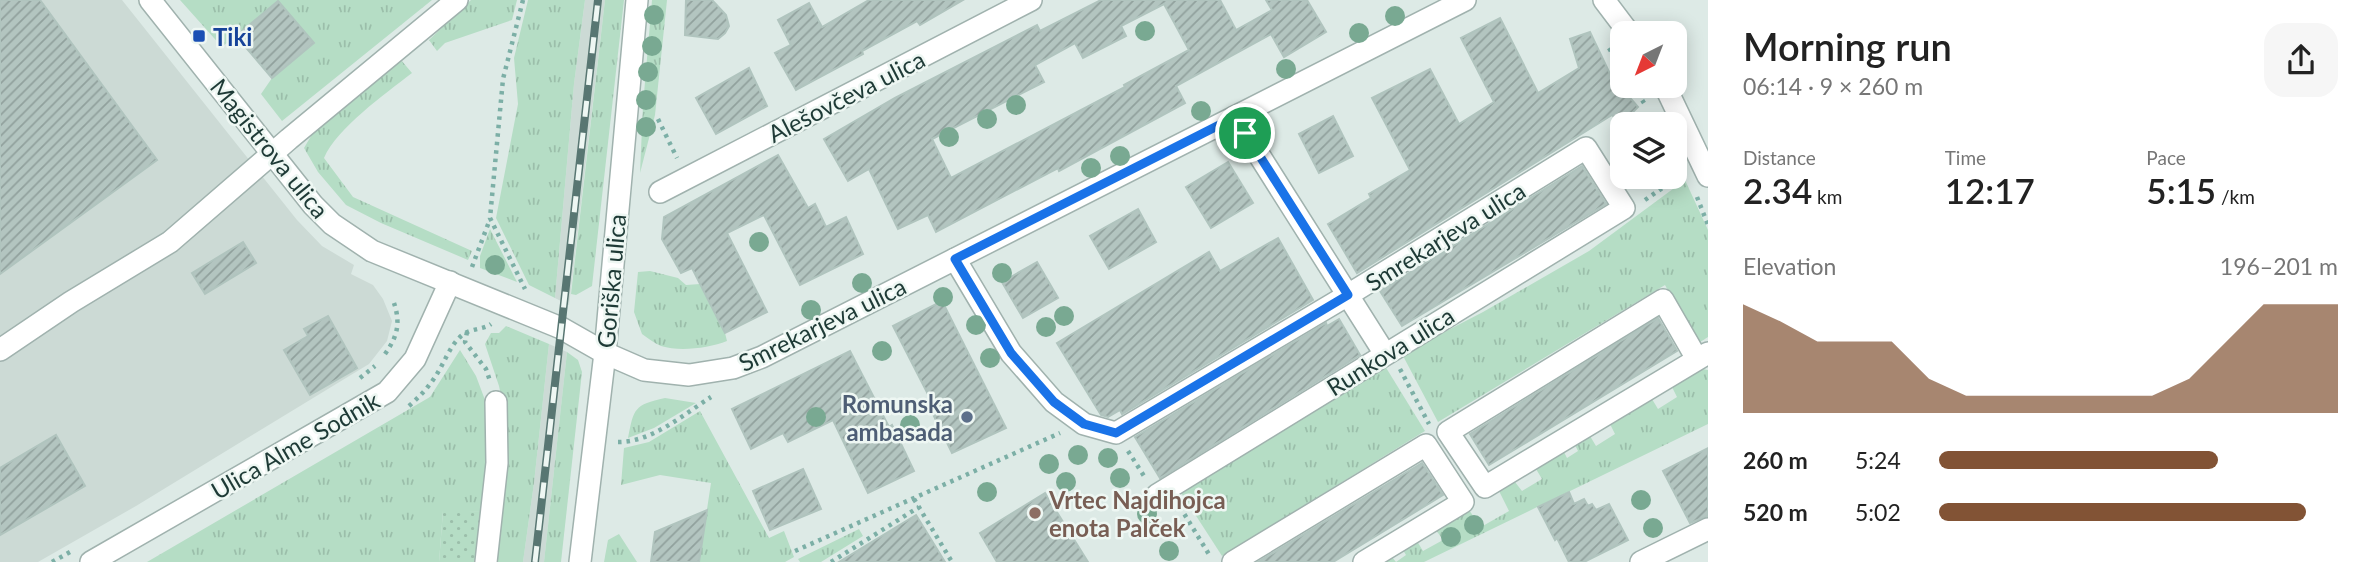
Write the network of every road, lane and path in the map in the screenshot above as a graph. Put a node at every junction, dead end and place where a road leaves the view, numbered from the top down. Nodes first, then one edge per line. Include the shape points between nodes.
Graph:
1 (150, 0) edge
2 (457, 0) edge
3 (523, 0) edge
4 (637, 0) edge
5 (1031, 0) edge
6 (1465, 0) edge
7 (1604, 0) edge
8 (1620, 21) edge
9 (1670, 98) edge
10 (1235, 117) junction
11 (658, 119) dead end
12 (266, 159) junction
13 (1703, 170) edge
14 (686, 178) junction
15 (660, 192) dead end
16 (1624, 208) junction
17 (490, 218) junction
18 (1708, 225) edge
19 (955, 259) junction
20 (472, 267) dead end
21 (450, 282) junction
22 (526, 290) dead end
23 (1348, 295) junction
24 (467, 332) dead end
25 (0, 349) edge
26 (1388, 352) junction
27 (605, 353) junction
28 (1703, 356) edge
29 (710, 397) dead end
30 (496, 402) joint
31 (1075, 418) junction
32 (1431, 428) dead end
33 (1116, 433) junction
34 (614, 442) dead end
35 (1163, 492) junction
36 (914, 499) junction
37 (919, 508) junction
38 (1708, 529) edge
39 (795, 551) dead end
40 (91, 562) edge
41 (486, 562) edge
42 (580, 562) edge
43 (831, 562) edge
44 (952, 562) edge
45 (1213, 562) edge
46 (1233, 562) edge
47 (1364, 562) edge
48 (1641, 562) edge

1 - 12 street, Magistrova ulica
2 - 12 street
3 - 17 path via 503,79
4 - 27 street, Goriška ulica
5 - 14 street, Alešovčeva ulica
6 - 10 street, Smrekarjeva ulica
7 - 8 street
9 - 13 street
10 - 19 street, Smrekarjeva ulica
10 - 23 street
11 - 14 path
12 - 21 street, Magistrova ulica via 351,238
12 - 25 street, Magistrova ulica via 170,242
13 - 16 path
13 - 18 path
14 - 15 street, Alešovčeva ulica
16 - 23 street, Smrekarjeva ulica via 1586,148
16 - 26 street, Runkova ulica
17 - 20 path
17 - 22 path
19 - 27 street, Smrekarjeva ulica via 733,368 690,374 644,370
19 - 31 street via 1011,353 1054,402
21 - 27 street, Magistrova ulica via 561,328
21 - 40 street, Ulica Alme Sodnik via 415,359 387,392
23 - 26 street
23 - 33 street, Smrekarjeva ulica
24 - 30 path via 465,342 486,369
26 - 32 path
26 - 35 street, Runkova ulica
27 - 42 street, Goriška ulica
28 - 28 street via 1485,487 1448,432 1664,300
29 - 34 path via 656,432
30 - 41 street via 497,463
31 - 33 street
31 - 36 path via 1067,430
33 - 35 path
35 - 45 path
36 - 37 path
36 - 39 path
37 - 43 path
37 - 44 path
38 - 48 street
46 - 47 street via 1426,445 1463,502

